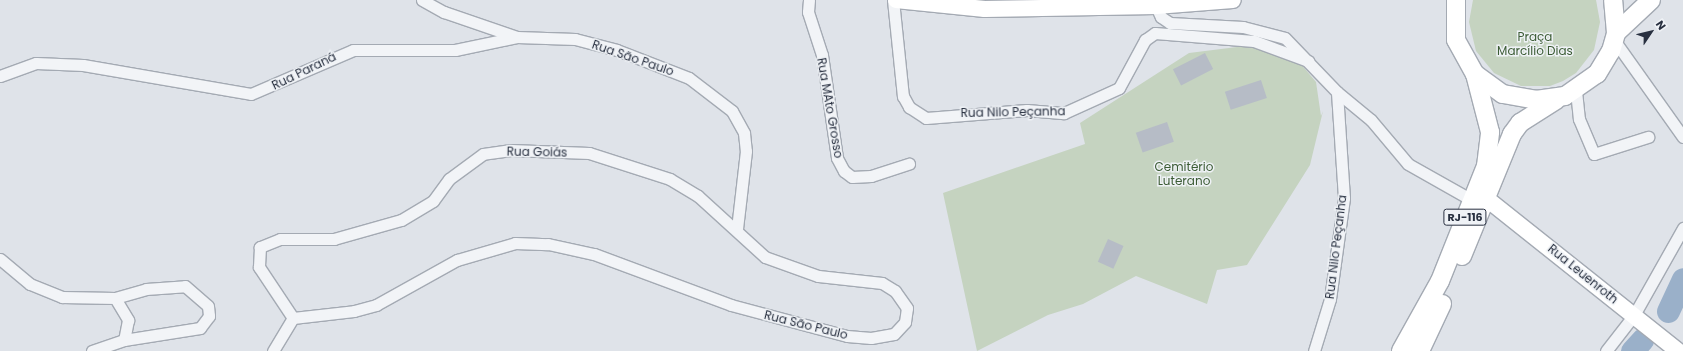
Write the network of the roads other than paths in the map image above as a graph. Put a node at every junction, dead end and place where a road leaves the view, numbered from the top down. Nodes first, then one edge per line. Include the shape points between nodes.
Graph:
1 (422, 0) edge
2 (809, 0) edge
3 (893, 0) edge
4 (896, 0) edge
5 (1234, 0) edge
6 (1613, 0) edge
7 (1651, 0) edge
8 (1452, 3) edge
9 (1156, 6) junction
10 (517, 37) junction
11 (1615, 37) junction
12 (1308, 61) junction
13 (1475, 74) junction
14 (0, 76) edge
15 (1576, 91) junction
16 (1337, 92) junction
17 (1558, 98) junction
18 (1648, 137) dead end
19 (1683, 137) edge
20 (909, 164) dead end
21 (1480, 199) junction
22 (1683, 228) edge
23 (737, 229) junction
24 (0, 259) edge
25 (115, 298) junction
26 (293, 318) junction
27 (1639, 320) junction
28 (124, 340) junction
29 (1673, 347) edge
30 (92, 351) edge
31 (273, 351) edge
32 (1314, 351) edge
33 (1401, 351) edge
34 (1420, 351) edge
35 (1606, 351) edge

1 - 10 street, Rua São Paulo via 444,12
2 - 20 street, Rua MAto Grosso via 808,12 822,56 837,158 844,170 852,177 871,176
3 - 12 street, Rua Nilo Peçanha via 904,96 909,107 926,118 1027,110 1064,113 1119,88 1144,40 1155,33 1254,41
4 - 9 main road via 985,9
5 - 9 main road
6 - 11 main road, RJ-116
7 - 11 main road, RJ-116
8 - 13 main road, RJ-116 via 1456,40
9 - 12 street, Rua Nilo Peçanha via 1161,17 1170,23 1274,32 1286,38
10 - 14 street, Rua Paraná via 455,50 353,50 335,55 266,90 251,94 84,65 36,63
10 - 23 street, Rua São Paulo via 575,39 616,50 689,78 732,112 744,133 746,151
11 - 15 main road, RJ-116 via 1605,63
11 - 19 street
12 - 16 street, Rua Nilo Peçanha
13 - 17 main road, RJ-116 via 1493,89 1513,97
13 - 21 main road, RJ-116 via 1490,147
15 - 17 main road, RJ-116
15 - 18 street via 1579,120 1594,154
16 - 21 street, Rua Nilo Peçanha via 1371,120 1408,164
16 - 32 street, Rua Nilo Peçanha via 1344,198 1330,299
17 - 21 main road, RJ-116 via 1516,128
21 - 27 main road, Rua Leuenroth
21 - 33 main road, RJ-116 via 1423,316
21 - 34 main road, RJ-116
22 - 27 street
23 - 26 street, Rua Goiás via 698,196 670,179 589,153 511,150 483,154 449,179 433,201 400,220 334,239 280,238 260,247 259,266
23 - 26 street, Rua São Paulo via 766,257 786,267 818,276 882,283 902,299 907,308 905,322 894,334 871,338 847,336 731,304 594,254 548,244 515,243 457,260 376,305 354,311
24 - 25 street via 30,284 62,297
25 - 28 street via 128,320
25 - 28 street via 146,289 185,286 208,306 209,316 200,328
26 - 31 street
27 - 29 main road, Rua Leuenroth
27 - 35 street
28 - 30 street

